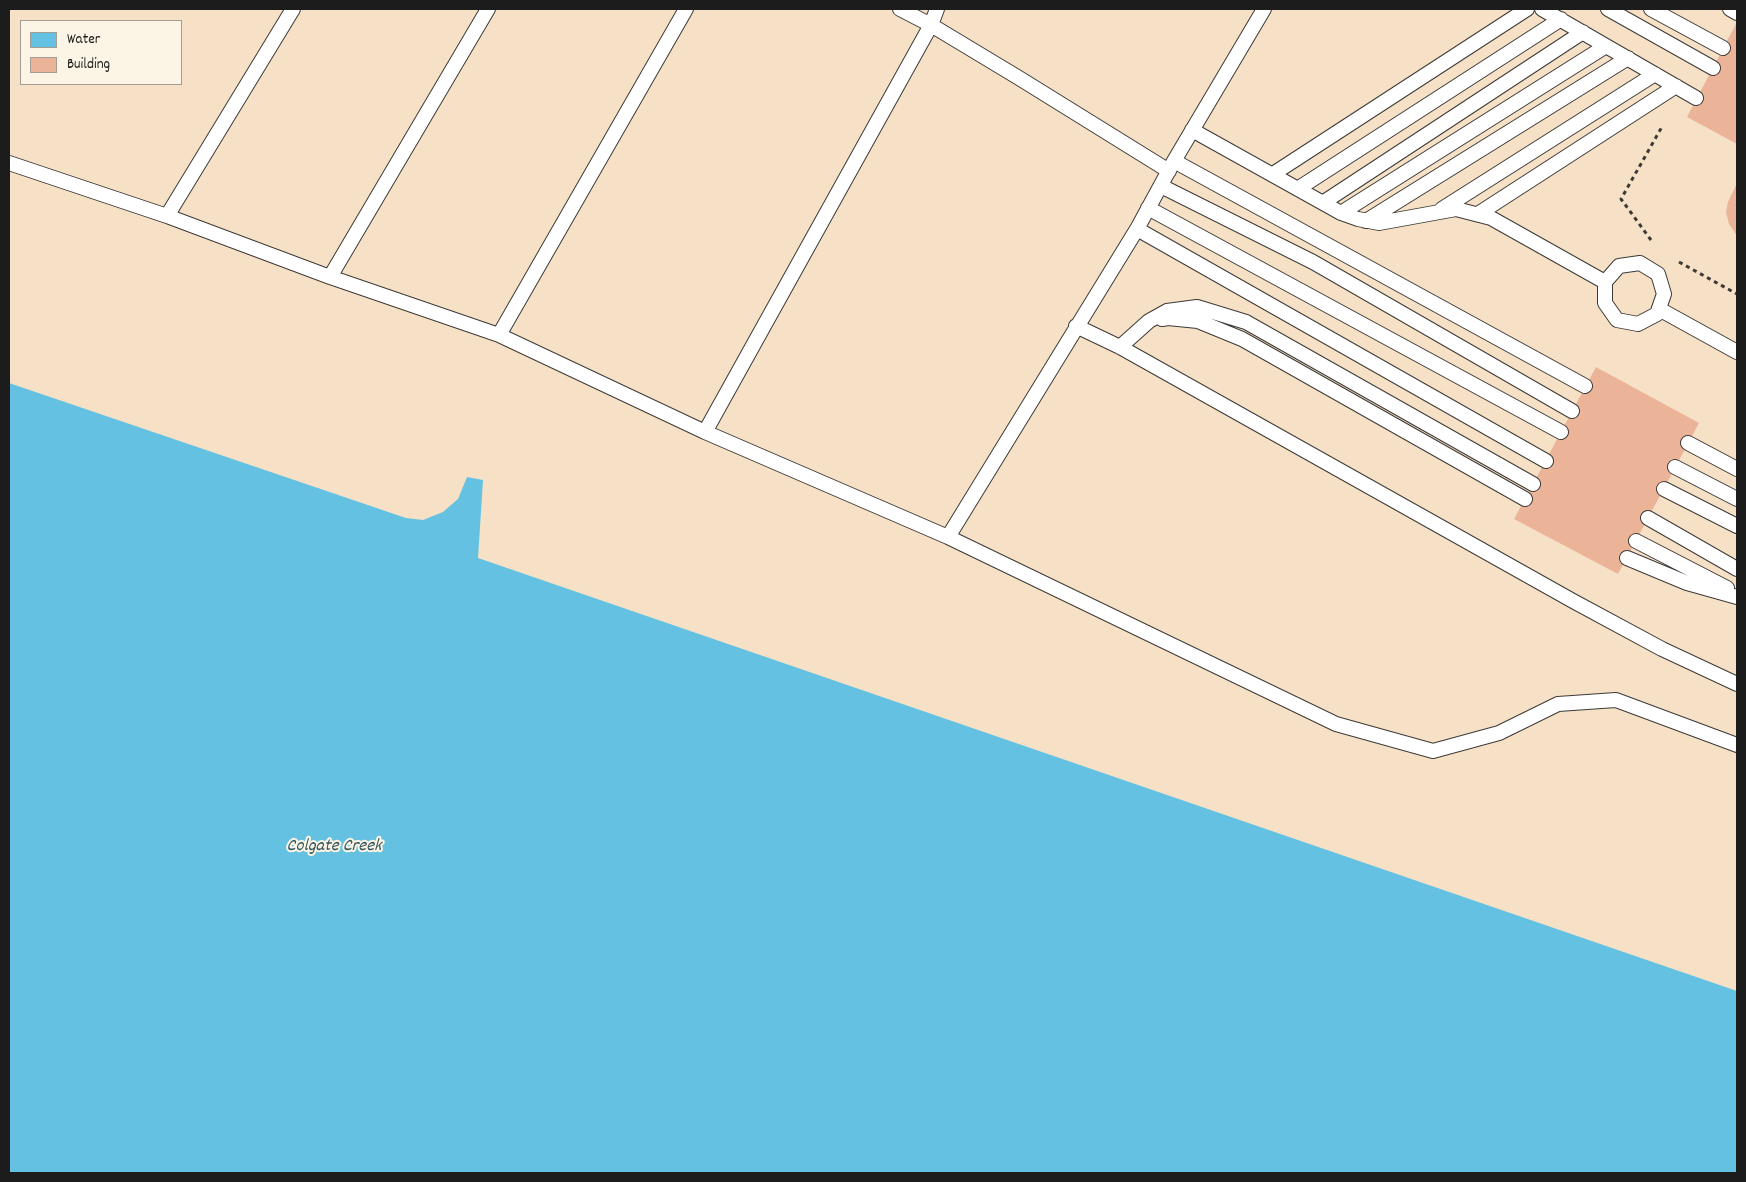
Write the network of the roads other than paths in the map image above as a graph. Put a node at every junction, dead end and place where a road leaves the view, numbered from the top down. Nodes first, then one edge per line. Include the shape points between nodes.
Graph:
1 (293, 9) edge
2 (488, 9) edge
3 (686, 9) edge
4 (900, 9) edge
5 (937, 9) edge
6 (1264, 9) edge
7 (1527, 9) edge
8 (1542, 9) edge
9 (1608, 9) edge
10 (1651, 9) edge
11 (1730, 9) edge
12 (1737, 13) edge
13 (1561, 19) junction
14 (931, 25) junction
15 (1583, 32) junction
16 (1606, 46) junction
17 (1723, 48) dead end
18 (1628, 58) junction
19 (1713, 68) dead end
20 (1655, 74) junction
21 (1676, 86) junction
22 (1696, 98) dead end
23 (1192, 130) junction
24 (9, 162) edge
25 (1172, 166) junction
26 (1273, 174) junction
27 (1161, 186) junction
28 (1298, 188) junction
29 (1324, 202) junction
30 (1148, 208) junction
31 (1437, 212) junction
32 (1341, 213) junction
33 (1478, 214) junction
34 (168, 216) junction
35 (1366, 221) junction
36 (1137, 229) junction
37 (330, 277) junction
38 (1605, 282) junction
39 (1659, 309) junction
40 (1150, 321) junction
41 (1076, 326) junction
42 (499, 336) junction
43 (1120, 348) junction
44 (1737, 352) edge
45 (1585, 386) dead end
46 (1572, 411) dead end
47 (705, 432) junction
48 (1561, 432) dead end
49 (1688, 443) dead end
50 (1546, 461) dead end
51 (1676, 466) dead end
52 (1737, 469) edge
53 (1533, 484) dead end
54 (1664, 489) dead end
55 (1525, 499) dead end
56 (1737, 499) edge
57 (1648, 518) dead end
58 (1737, 526) edge
59 (948, 537) junction
60 (1636, 541) dead end
61 (1627, 558) dead end
62 (1737, 569) edge
63 (1737, 595) edge
64 (1737, 684) edge
65 (1737, 745) edge

1 - 34 lane
2 - 37 lane
3 - 42 lane
4 - 14 lane
5 - 14 lane
6 - 23 lane
7 - 26 lane
8 - 13 lane
9 - 19 lane
10 - 17 lane
11 - 12 lane
13 - 15 lane
13 - 28 lane
14 - 25 lane
14 - 47 lane
15 - 16 lane
15 - 29 lane
16 - 18 lane
16 - 32 lane
18 - 20 lane
18 - 35 lane
20 - 21 lane
20 - 31 lane
21 - 22 lane
21 - 33 lane
23 - 25 lane
23 - 26 lane
24 - 34 lane
25 - 27 lane
25 - 45 lane
26 - 28 lane
27 - 30 lane
27 - 46 lane via 1313,262
28 - 29 lane
29 - 32 lane
30 - 36 lane
30 - 48 lane
31 - 33 lane via 1456,209
31 - 35 lane via 1379,223
32 - 35 lane
33 - 38 lane via 1491,218
34 - 37 lane
36 - 41 lane
36 - 50 lane
37 - 42 lane
38 - 39 lane via 1604,303 1617,320 1638,324 1657,314
38 - 39 lane via 1619,266 1640,263 1658,274 1664,294
39 - 44 lane
40 - 43 lane
40 - 53 lane via 1167,311 1197,307 1246,322
40 - 55 lane via 1168,318 1198,322 1242,339
41 - 43 lane
41 - 59 lane
42 - 47 lane
43 - 64 lane via 1573,602
47 - 59 lane
49 - 52 lane
51 - 56 lane
54 - 58 lane
57 - 62 lane
59 - 65 lane via 1336,724 1433,751 1499,734 1558,704 1616,700
60 - 63 lane
61 - 63 lane via 1687,583

